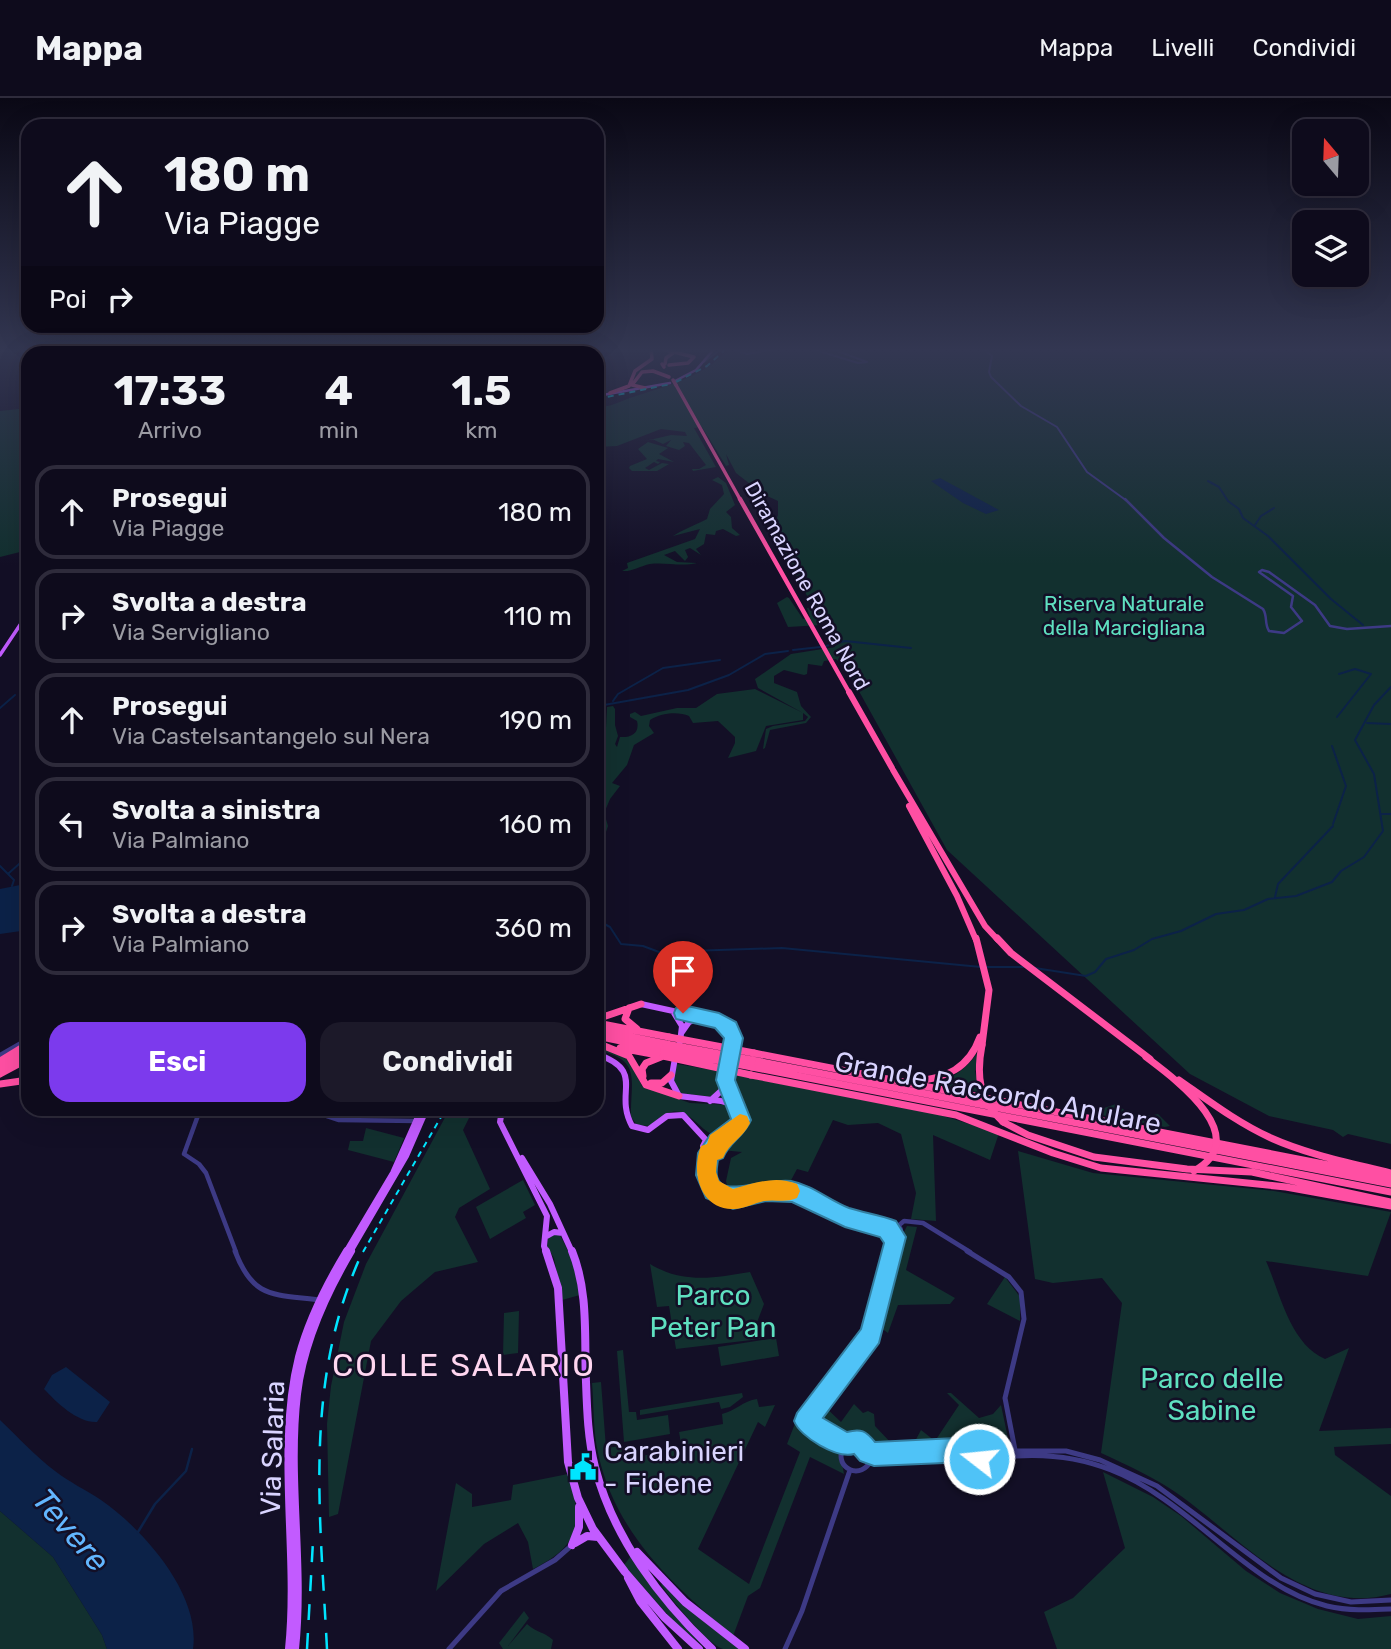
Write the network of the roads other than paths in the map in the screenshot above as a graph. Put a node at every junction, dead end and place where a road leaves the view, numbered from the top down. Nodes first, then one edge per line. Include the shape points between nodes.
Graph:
1 (694, 420) edge
2 (1046, 420) edge
3 (21, 624) edge
4 (1391, 626) edge
5 (0, 655) edge
6 (891, 769) junction
7 (637, 1004) joint
8 (989, 1005) junction
9 (670, 1011) junction
10 (625, 1012) junction
11 (705, 1018) junction
12 (604, 1019) edge
13 (604, 1023) edge
14 (604, 1032) edge
15 (645, 1032) junction
16 (682, 1032) junction
17 (604, 1037) edge
18 (604, 1043) edge
19 (21, 1046) edge
20 (604, 1046) edge
21 (666, 1047) junction
22 (21, 1048) edge
23 (0, 1055) edge
24 (21, 1056) edge
25 (604, 1056) edge
26 (1146, 1057) junction
27 (0, 1061) edge
28 (21, 1063) edge
29 (752, 1064) junction
30 (0, 1068) edge
31 (0, 1074) edge
32 (671, 1075) junction
33 (887, 1079) junction
34 (726, 1080) junction
35 (21, 1081) edge
36 (0, 1083) edge
37 (679, 1097) junction
38 (710, 1101) junction
39 (737, 1107) junction
40 (198, 1116) edge
41 (325, 1116) edge
42 (422, 1116) edge
43 (501, 1116) edge
44 (420, 1121) junction
45 (706, 1140) junction
46 (717, 1142) junction
47 (517, 1153) junction
48 (708, 1153) junction
49 (1156, 1175) junction
50 (1391, 1175) edge
51 (1391, 1184) edge
52 (1391, 1192) edge
53 (1391, 1204) edge
54 (898, 1226) junction
55 (888, 1229) junction
56 (563, 1233) junction
57 (545, 1237) junction
58 (896, 1237) junction
59 (323, 1301) junction
60 (846, 1444) junction
61 (977, 1449) junction
62 (990, 1450) junction
63 (1015, 1450) junction
64 (869, 1452) junction
65 (992, 1458) junction
66 (979, 1459) junction
67 (869, 1461) junction
68 (850, 1470) junction
69 (578, 1498) junction
70 (599, 1538) junction
71 (629, 1542) junction
72 (572, 1545) junction
73 (625, 1572) junction
74 (1391, 1600) edge
75 (1391, 1609) edge
76 (289, 1649) edge
77 (295, 1649) edge
78 (449, 1649) edge
79 (678, 1649) edge
80 (699, 1649) edge
81 (712, 1649) edge
82 (745, 1649) edge
83 (785, 1649) edge

1 - 6 highway, Diramazione Roma Nord
2 - 4 street via 1057,427 1087,472 1129,502 1164,538 1219,582 1263,610 1269,631 1284,633 1302,621 1291,607 1293,596 1262,575 1262,570 1312,603 1334,627
3 - 5 main road
6 - 8 highway, Diramazione Roma Nord via 980,951
6 - 26 highway, Diramazione Roma Nord via 972,907 1000,943
7 - 9 main road
7 - 10 highway
8 - 33 highway via 971,1059 954,1073 930,1081
8 - 53 highway, bridge via 977,1074 981,1092 993,1113 1018,1131 1098,1158 1256,1173
9 - 11 main road
9 - 16 main road via 678,1017
10 - 12 highway
10 - 15 highway via 630,1025
11 - 16 main road via 691,1021
11 - 34 main road via 729,1028 733,1038
13 - 15 highway, Grande Raccordo Anulare
14 - 21 highway, Grande Raccordo Anulare
15 - 21 highway, Grande Raccordo Anulare
16 - 32 main road
17 - 21 highway, Grande Raccordo Anulare
18 - 21 highway, Grande Raccordo Anulare
19 - 23 street
20 - 37 highway via 627,1055 646,1085
21 - 29 highway, Grande Raccordo Anulare, bridge
21 - 29 highway, Grande Raccordo Anulare, bridge
21 - 32 highway via 646,1062 643,1076 659,1084
22 - 27 highway
24 - 30 highway
25 - 45 main road via 617,1061 625,1071 626,1115 632,1126 648,1130 667,1116 681,1115
26 - 49 highway, bridge via 1201,1103 1215,1137 1212,1155 1202,1167 1188,1173
26 - 50 highway, bridge via 1254,1130
28 - 31 highway
29 - 33 highway, Grande Raccordo Anulare
29 - 49 highway, Grande Raccordo Anulare via 956,1115 1101,1168
29 - 51 highway, Grande Raccordo Anulare
29 - 52 highway, Grande Raccordo Anulare
32 - 37 main road
33 - 50 highway, Grande Raccordo Anulare
34 - 38 main road
34 - 39 main road
35 - 36 highway
37 - 38 main road
38 - 39 main road
39 - 46 main road via 740,1123
40 - 59 street via 184,1154 206,1173 247,1279 267,1293
41 - 44 street
42 - 44 main road, Via Salaria
43 - 47 main road
44 - 59 main road, Via Salaria via 395,1175
45 - 46 main road
45 - 48 main road via 703,1146
46 - 48 main road via 716,1151
47 - 56 main road
47 - 57 main road via 547,1216
48 - 55 street via 707,1179 722,1197 786,1190 845,1217
49 - 53 highway, Grande Raccordo Anulare via 1292,1188
54 - 55 street
54 - 58 street via 901,1234
54 - 63 street via 905,1221 923,1223 1009,1277 1022,1294 1024,1319 1005,1398
55 - 58 street
56 - 57 main road
56 - 71 main road via 582,1283 595,1464
57 - 69 main road via 559,1291 568,1462
58 - 60 street via 874,1327 806,1421
59 - 76 main road, Via Salaria via 300,1353 291,1408 293,1593
59 - 77 main road, Via Salaria via 305,1355 296,1406 299,1596
60 - 64 street via 858,1441
60 - 68 street via 842,1457
61 - 62 street via 984,1445
61 - 64 street
61 - 66 street
62 - 63 street
62 - 65 street
63 - 74 street via 1065,1451 1119,1466 1178,1500 1246,1556 1286,1581 1344,1600
64 - 67 street
65 - 66 street via 986,1463
65 - 75 street via 1060,1457 1108,1469 1164,1497 1244,1563 1289,1590 1341,1609
66 - 67 street
67 - 68 street via 862,1471
68 - 83 street
69 - 70 main road
69 - 72 main road via 579,1527
70 - 72 main road via 587,1536
70 - 73 main road
71 - 81 main road via 660,1593
71 - 82 main road via 685,1602
72 - 78 street via 501,1591
73 - 79 main road via 640,1601
73 - 80 main road

